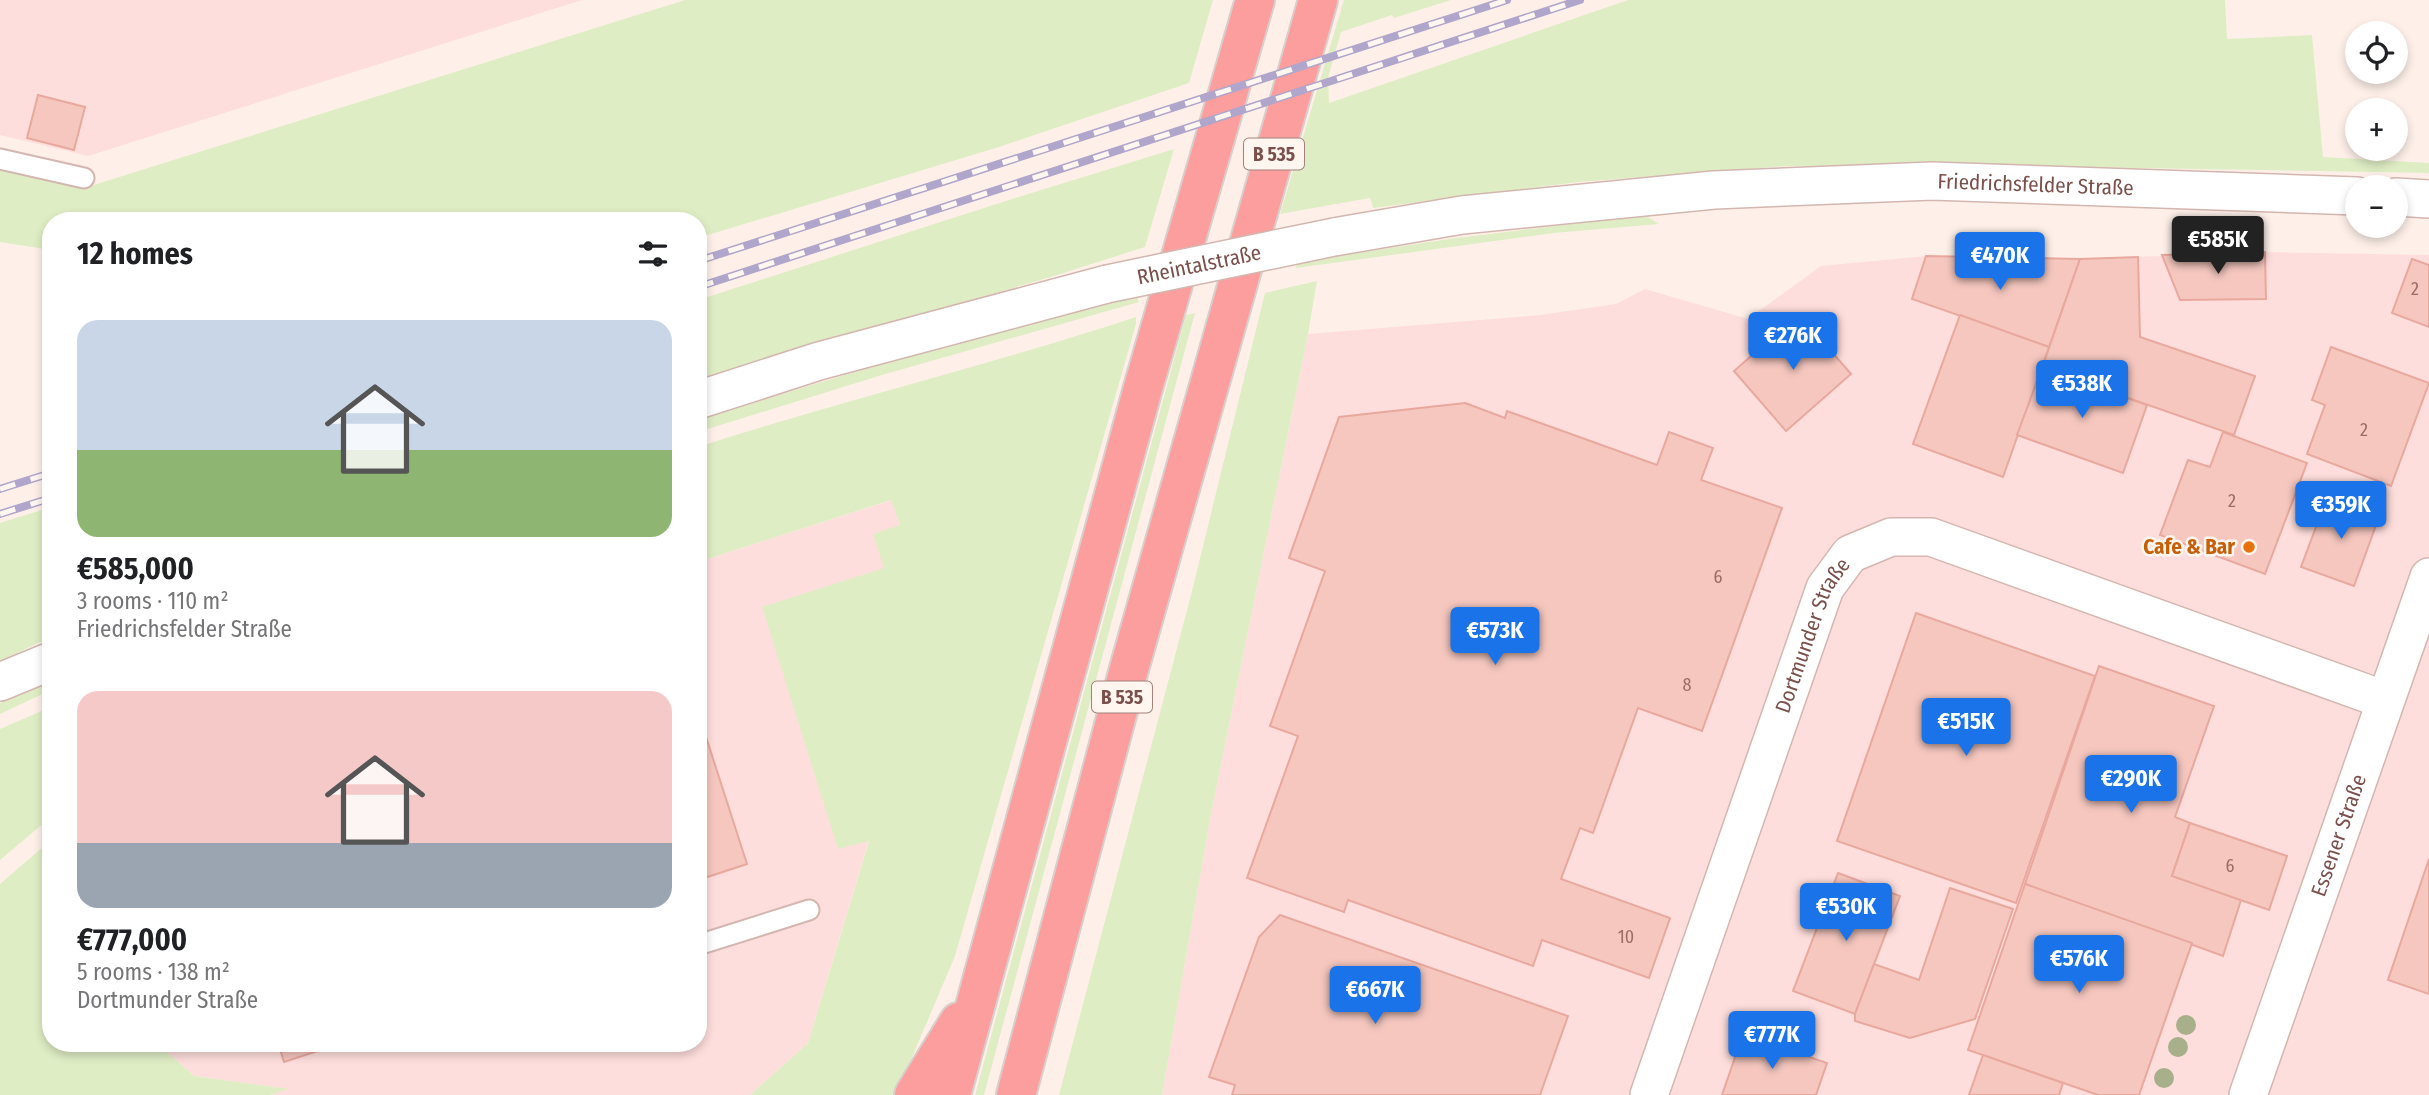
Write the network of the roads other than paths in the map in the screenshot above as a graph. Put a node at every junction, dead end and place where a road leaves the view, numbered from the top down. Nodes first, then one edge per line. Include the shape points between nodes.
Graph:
1 (1255, 0) edge
2 (1318, 0) edge
3 (0, 159) edge
4 (84, 178) dead end
5 (1714, 190) joint
6 (2345, 196) edge
7 (2408, 197) edge
8 (2429, 198) edge
9 (707, 397) edge
10 (2429, 577) edge
11 (42, 665) edge
12 (0, 682) edge
13 (2385, 701) junction
14 (809, 910) dead end
15 (707, 941) edge
16 (980, 988) junction
17 (914, 1095) edge
18 (951, 1095) edge
19 (1016, 1095) edge
20 (1649, 1095) edge
21 (2248, 1095) edge

1 - 16 highway, B 535 via 1149,367
2 - 19 highway, B 535 via 1129,669
3 - 4 lane
5 - 6 street, Friedrichsfelder Straße via 1931,181
5 - 9 street, Rheintalstraße, bridge via 1462,215 1334,237 1107,284
7 - 8 street
10 - 13 street, Essener Straße
11 - 12 street
13 - 20 street, Dortmunder Straße via 1931,537 1891,537 1850,554 1825,588
13 - 21 street, Essener Straße
14 - 15 lane
16 - 17 highway
16 - 18 highway, B 535

